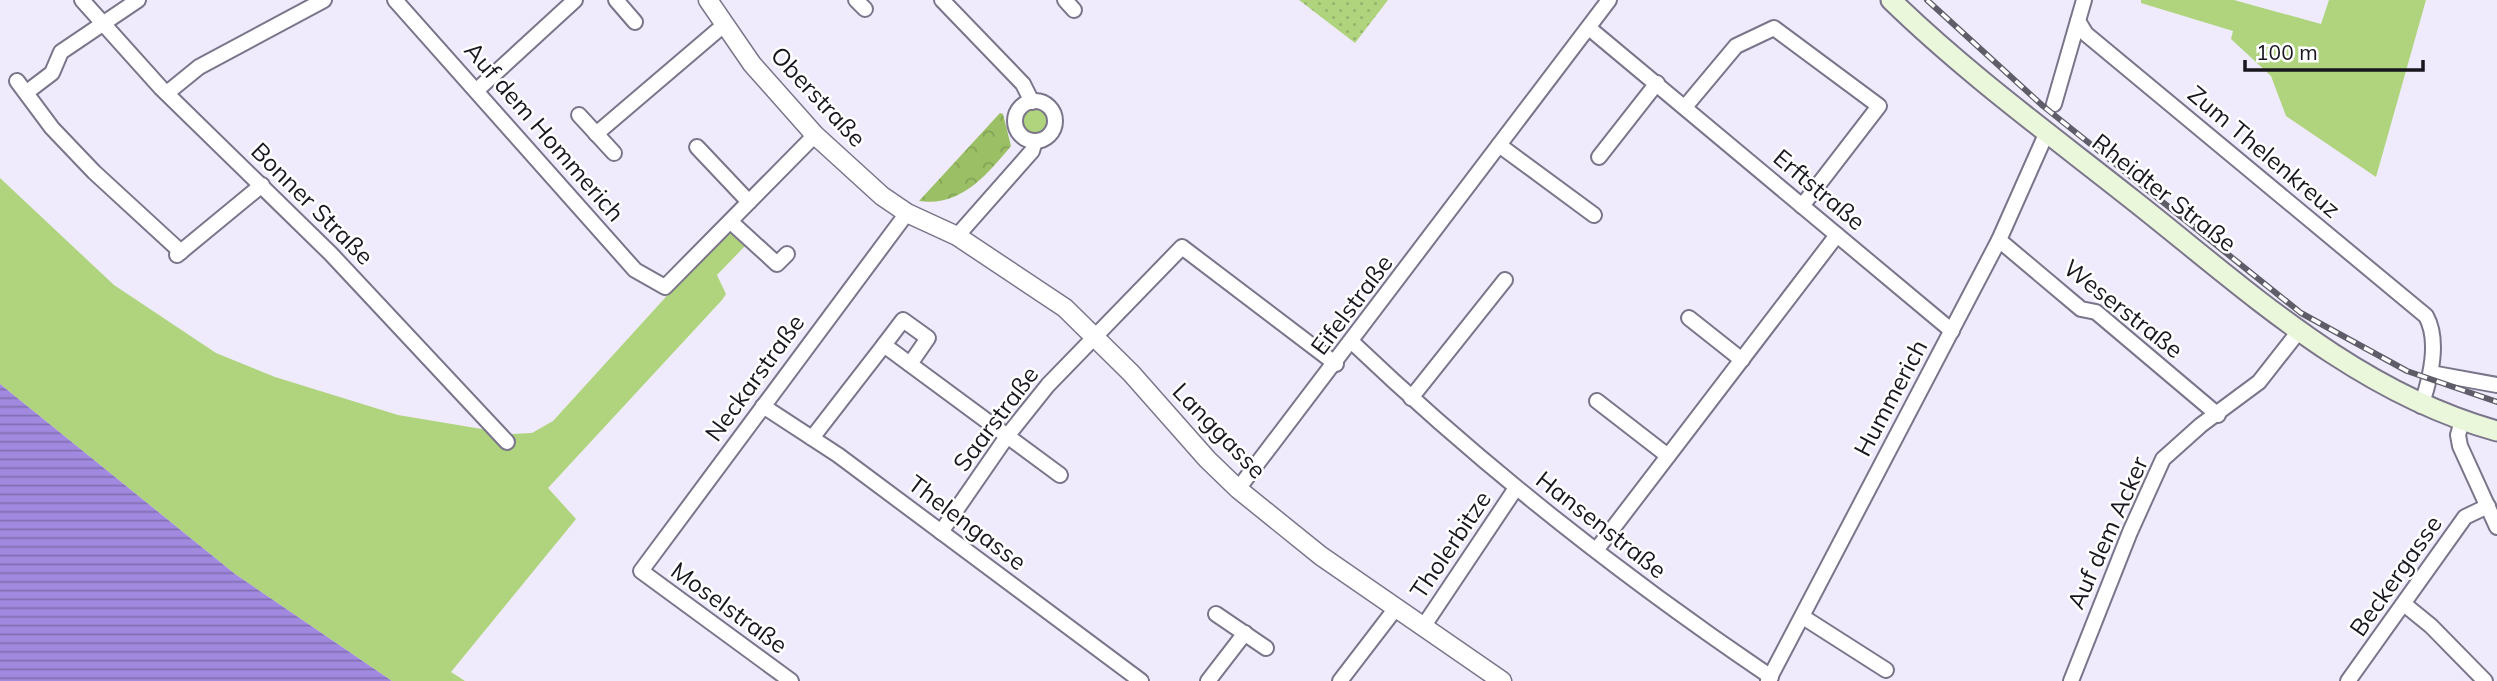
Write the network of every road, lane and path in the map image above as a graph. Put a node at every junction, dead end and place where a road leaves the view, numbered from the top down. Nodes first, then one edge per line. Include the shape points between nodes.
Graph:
1 (82, 0) edge
2 (138, 0) edge
3 (324, 0) edge
4 (396, 0) edge
5 (575, 0) edge
6 (616, 0) edge
7 (708, 0) edge
8 (942, 0) edge
9 (1609, 0) edge
10 (1891, 0) edge
11 (2084, 0) edge
12 (2078, 21) junction
13 (635, 22) dead end
14 (102, 23) junction
15 (725, 24) junction
16 (1589, 28) junction
17 (1657, 83) junction
18 (477, 90) junction
19 (167, 93) junction
20 (1032, 102) junction
21 (2054, 104) dead end
22 (1685, 107) junction
23 (579, 115) dead end
24 (2047, 132) junction
25 (596, 134) junction
26 (815, 135) junction
27 (1035, 142) junction
28 (1499, 145) junction
29 (697, 147) dead end
30 (614, 153) dead end
31 (1599, 158) dead end
32 (262, 185) junction
33 (749, 202) junction
34 (1802, 206) junction
35 (907, 213) junction
36 (1594, 215) dead end
37 (731, 222) junction
38 (1837, 235) junction
39 (957, 236) junction
40 (1999, 240) junction
41 (787, 254) dead end
42 (1505, 280) dead end
43 (1689, 318) dead end
44 (1952, 331) junction
45 (2299, 331) junction
46 (1094, 340) junction
47 (1352, 342) junction
48 (884, 345) junction
49 (1742, 360) junction
50 (910, 364) junction
51 (1336, 364) junction
52 (2431, 373) junction
53 (2497, 386) edge
54 (1411, 398) junction
55 (1597, 401) dead end
56 (763, 406) junction
57 (2421, 406) junction
58 (2218, 415) junction
59 (2462, 421) junction
60 (2497, 431) edge
61 (1008, 435) junction
62 (813, 438) junction
63 (507, 442) dead end
64 (1668, 456) junction
65 (1060, 475) dead end
66 (1516, 488) junction
67 (1238, 489) junction
68 (2488, 506) junction
69 (2497, 527) edge
70 (940, 532) junction
71 (1597, 549) junction
72 (640, 571) joint
73 (2404, 604) junction
74 (1396, 608) junction
75 (1216, 614) dead end
76 (1803, 617) junction
77 (1423, 627) junction
78 (1245, 633) junction
79 (1266, 648) dead end
80 (1886, 670) dead end
81 (1769, 679) edge
82 (791, 681) edge
83 (1141, 681) edge
84 (1208, 681) edge
85 (1340, 681) edge
86 (1502, 681) edge
87 (2071, 681) edge
88 (2348, 681) edge
89 (2484, 681) edge

1 - 14 street, Bonner Straße
2 - 14 street
3 - 19 street via 199,68
4 - 18 street, Auf dem Hommerich
5 - 18 street
6 - 13 street
7 - 15 street, Oberstraße
8 - 20 street via 1023,84
9 - 16 street, Eifelstraße
10 - 24 main road, Rheidter Straße via 1960,63
11 - 12 street
12 - 21 street
12 - 52 street, Zum Thelenkreuz via 2085,34 2426,316 2431,328
14 - 19 street, Bonner Straße
14 - 32 street via 61,52 52,73 22,86 52,128 94,172 179,254
15 - 25 street
15 - 26 street, Oberstraße via 752,65
16 - 17 street, Erftstraße
16 - 28 street, Eifelstraße
17 - 22 street, Erftstraße
17 - 31 street
18 - 37 street, Auf dem Hommerich via 635,270 665,286
19 - 32 street, Bonner Straße
20 - 27 street via 1019,109 1015,123 1022,136
20 - 27 street via 1048,106 1055,121 1049,136
22 - 34 street, Erftstraße
22 - 34 street via 1736,46 1774,28 1878,106
23 - 25 street
24 - 40 street, Hummerich
24 - 45 main road, Rheidter Straße
25 - 30 street
26 - 33 street
26 - 35 street, Oberstraße
27 - 39 street
28 - 36 street
28 - 47 street, Eifelstraße
29 - 33 street
32 - 63 street, Bonner Straße
33 - 37 street
34 - 38 street, Erftstraße
35 - 39 street, Langgasse
35 - 56 street, Neckarstraße
37 - 41 street via 777,264
38 - 44 street, Erftstraße
38 - 49 street
39 - 46 street, Langgasse via 1065,309
40 - 44 street, Hummerich
40 - 58 street, Weserstraße via 2081,309 2096,312
42 - 54 street
43 - 49 street
44 - 76 street, Hummerich
45 - 57 main road, Rheidter Straße
45 - 58 street, Auf dem Acker via 2259,382
46 - 51 street, Saarstraße via 1182,247
46 - 61 street, Saarstraße via 1048,385
46 - 67 street, Langgasse via 1131,373
47 - 51 street, Eifelstraße
47 - 54 street, Hansenstraße
48 - 50 street
48 - 50 street via 903,320 928,338
48 - 62 street
49 - 64 street
50 - 61 street
51 - 67 street, Eifelstraße
52 - 53 street
52 - 57 street
54 - 66 street, Hansenstraße
55 - 64 street
56 - 62 street, Thelengasse
56 - 72 street, Neckarstraße
57 - 59 main road, Rheidter Straße
58 - 87 street, Auf dem Acker via 2164,459
59 - 60 main road, Rheidter Straße
59 - 68 street via 2460,446
61 - 65 street
61 - 70 street, Saarstraße
62 - 70 street, Thelengasse
64 - 71 street
66 - 71 street, Hansenstraße
66 - 77 street, Tholerbitze
67 - 74 street, Langgasse via 1321,556
68 - 69 street
68 - 73 street, Beckergasse via 2465,517
70 - 83 street, Thelengasse
71 - 81 street, Hansenstraße
72 - 82 street, Moselstraße
73 - 88 street, Beckergasse
73 - 89 street
74 - 77 street, Langgasse
74 - 85 street
75 - 78 street
76 - 80 street
76 - 81 street, Hummerich
77 - 86 street, Langgasse
78 - 79 street
78 - 84 street

